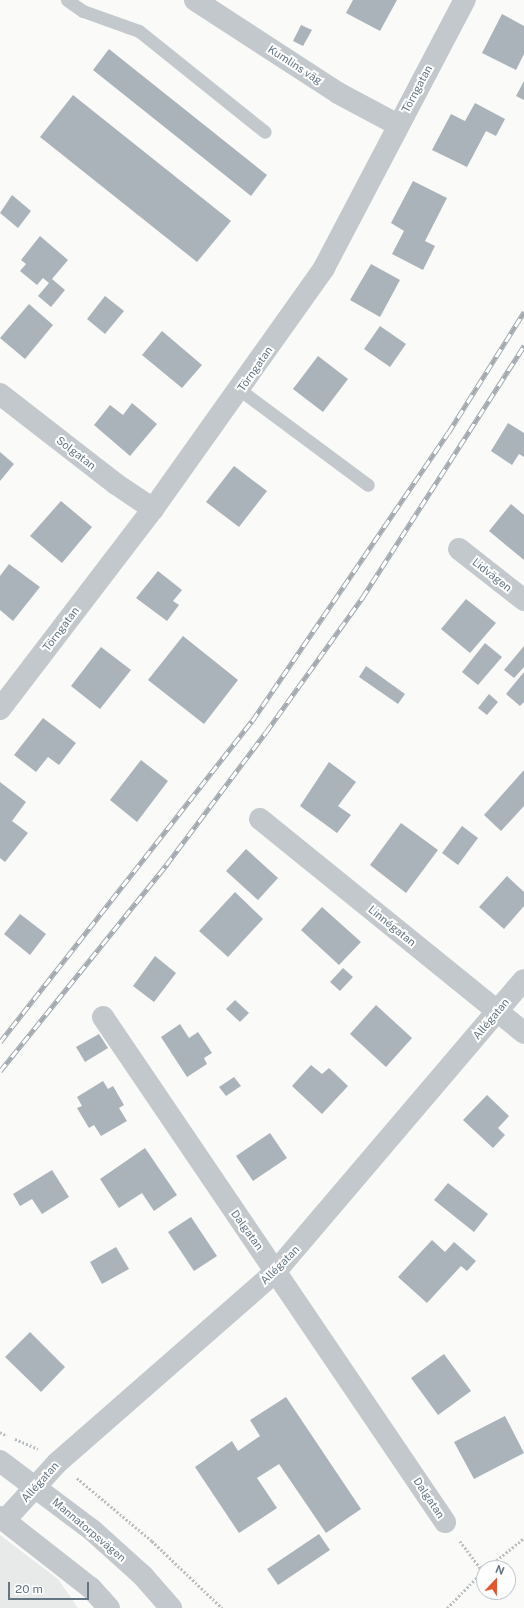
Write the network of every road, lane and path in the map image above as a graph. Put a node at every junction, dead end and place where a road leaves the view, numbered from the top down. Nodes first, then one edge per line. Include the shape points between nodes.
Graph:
1 (68, 0) edge
2 (194, 0) edge
3 (465, 0) edge
4 (398, 125) junction
5 (266, 132) dead end
6 (240, 390) junction
7 (0, 394) edge
8 (368, 485) dead end
9 (153, 509) junction
10 (459, 549) dead end
11 (524, 600) edge
12 (0, 709) edge
13 (260, 820) dead end
14 (524, 980) edge
15 (497, 1012) junction
16 (103, 1018) dead end
17 (524, 1033) edge
18 (276, 1271) junction
19 (0, 1432) edge
20 (38, 1449) dead end
21 (0, 1460) edge
22 (36, 1486) junction
23 (88, 1486) dead end
24 (2, 1519) edge
25 (445, 1522) joint
26 (524, 1538) edge
27 (497, 1560) edge
28 (476, 1562) edge
29 (476, 1578) edge
30 (110, 1608) edge
31 (171, 1608) edge
32 (222, 1608) edge
33 (447, 1608) edge

1 - 5 lane via 83,11 139,31
2 - 4 street, Kumlins väg via 338,93
3 - 4 street, Törngatan
4 - 6 street, Törngatan via 324,268
6 - 8 lane
6 - 9 street, Törngatan
7 - 9 street, Solgatan via 116,484
9 - 12 street, Törngatan
10 - 11 street, Lidvägen
13 - 15 street, Linnégatan
14 - 15 street, Allégatan
15 - 17 street, Linnégatan
15 - 18 street, Allégatan
16 - 18 street, Dalgatan
18 - 22 street, Allégatan via 57,1463
18 - 25 street, Dalgatan
19 - 20 path
21 - 22 street, Mannatorpsvägen
22 - 24 street, Allégatan
22 - 31 street, Mannatorpsvägen via 143,1576
23 - 32 path
24 - 30 street via 91,1588
25 - 28 path
26 - 27 path
29 - 33 path

